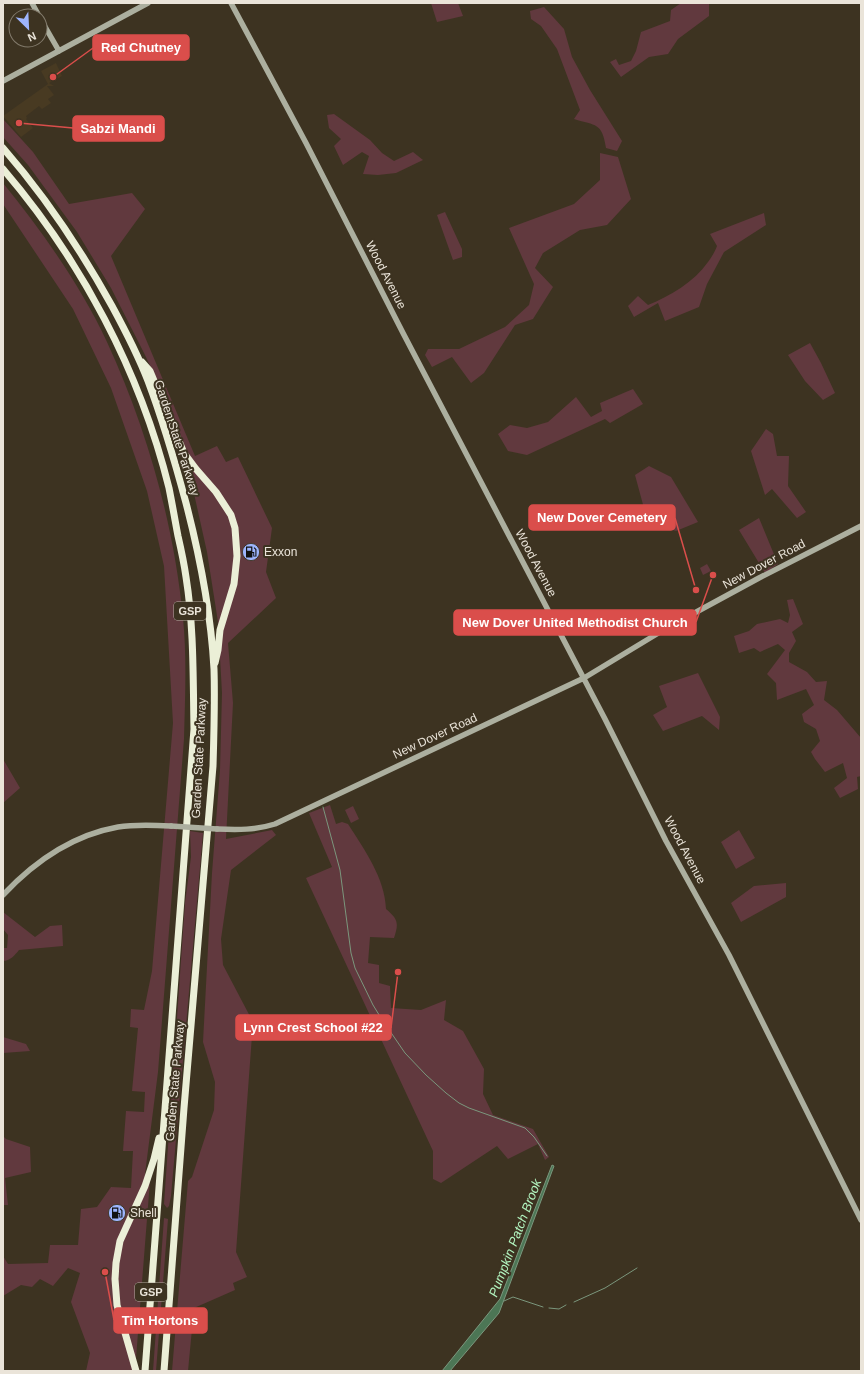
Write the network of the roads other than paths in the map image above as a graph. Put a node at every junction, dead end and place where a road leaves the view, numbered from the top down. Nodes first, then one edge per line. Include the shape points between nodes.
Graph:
1 (148, 3) edge
2 (231, 3) edge
3 (48, 31) edge
4 (59, 51) junction
5 (3, 81) edge
6 (3, 148) edge
7 (3, 169) edge
8 (138, 359) junction
9 (861, 526) edge
10 (214, 669) junction
11 (584, 678) junction
12 (3, 894) edge
13 (165, 1110) junction
14 (861, 1220) edge
15 (136, 1371) edge
16 (145, 1371) edge
17 (164, 1371) edge

1 - 4 street
2 - 11 street, Wood Avenue
3 - 4 street
4 - 5 street
6 - 8 highway, Garden State Parkway / GSP via 81,253 116,313
7 - 13 highway, Garden State Parkway / GSP via 65,252 100,311 124,360 166,476 186,577 191,624 194,729
8 - 10 highway, Garden State Parkway / GSP via 177,469 196,543 208,609
8 - 10 highway via 150,371 184,453 216,492 231,515 235,528 237,556 234,584 220,630
9 - 11 street, New Dover Road via 665,629
10 - 17 highway, Garden State Parkway / GSP via 212,766
11 - 12 street, New Dover Road, bridge via 275,824 250,830 148,825 104,830 78,839 55,852
11 - 14 street, Wood Avenue via 666,841 729,955
13 - 15 highway via 154,1159 145,1186 120,1241 116,1263 117,1305
13 - 16 highway, Garden State Parkway / GSP

